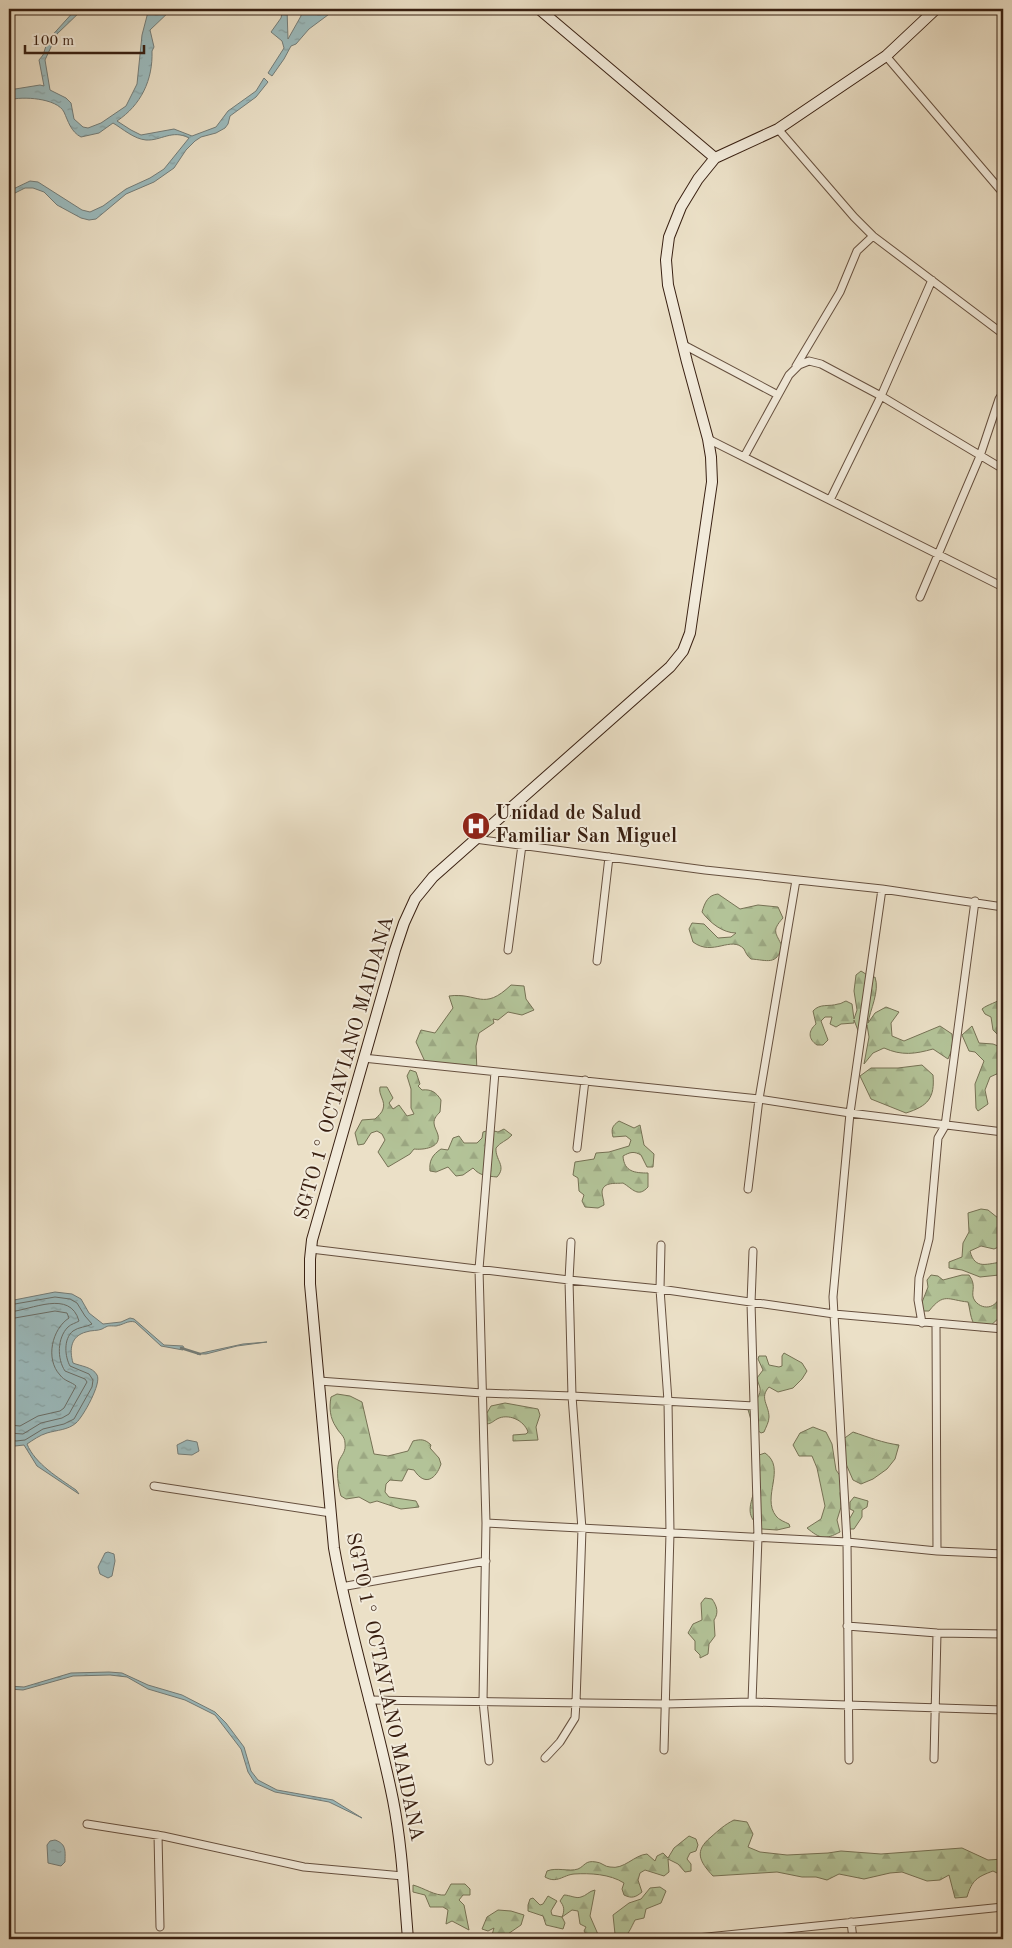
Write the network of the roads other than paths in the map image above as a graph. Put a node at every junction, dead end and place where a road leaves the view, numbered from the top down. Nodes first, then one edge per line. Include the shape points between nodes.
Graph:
1 (539, 9) edge
2 (936, 9) edge
3 (886, 56) junction
4 (778, 129) junction
5 (715, 158) junction
6 (1003, 193) edge
7 (873, 236) junction
8 (932, 280) junction
9 (1003, 334) edge
10 (682, 344) junction
11 (793, 370) junction
12 (1003, 393) edge
13 (778, 395) junction
14 (881, 396) junction
15 (708, 439) junction
16 (980, 456) junction
17 (744, 457) junction
18 (1003, 469) edge
19 (830, 500) junction
20 (938, 553) junction
21 (1003, 586) edge
22 (920, 597) dead end
23 (475, 839) junction
24 (522, 845) junction
25 (609, 857) junction
26 (796, 880) junction
27 (882, 889) junction
28 (975, 901) junction
29 (1003, 907) edge
30 (508, 950) dead end
31 (597, 961) dead end
32 (363, 1058) junction
33 (495, 1072) junction
34 (585, 1080) junction
35 (759, 1099) junction
36 (850, 1113) junction
37 (945, 1126) junction
38 (1003, 1132) edge
39 (577, 1148) dead end
40 (748, 1189) dead end
41 (571, 1242) dead end
42 (661, 1244) dead end
43 (312, 1248) junction
44 (753, 1251) dead end
45 (479, 1269) junction
46 (568, 1280) junction
47 (660, 1289) junction
48 (751, 1303) junction
49 (834, 1314) junction
50 (922, 1323) junction
51 (936, 1324) junction
52 (1003, 1329) edge
53 (319, 1382) junction
54 (482, 1393) junction
55 (572, 1396) junction
56 (668, 1401) junction
57 (754, 1406) junction
58 (154, 1486) dead end
59 (331, 1512) junction
60 (486, 1523) junction
61 (582, 1529) junction
62 (670, 1533) junction
63 (758, 1537) junction
64 (848, 1542) junction
65 (937, 1551) junction
66 (1003, 1554) edge
67 (486, 1562) junction
68 (341, 1587) junction
69 (847, 1626) junction
70 (937, 1634) junction
71 (1003, 1634) edge
72 (368, 1700) junction
73 (483, 1701) junction
74 (576, 1702) junction
75 (752, 1702) junction
76 (665, 1704) junction
77 (848, 1706) junction
78 (936, 1708) junction
79 (1003, 1710) edge
80 (664, 1750) dead end
81 (545, 1758) dead end
82 (934, 1759) dead end
83 (848, 1760) dead end
84 (488, 1761) dead end
85 (87, 1824) dead end
86 (158, 1835) junction
87 (403, 1876) junction
88 (1003, 1906) edge
89 (852, 1922) junction
90 (160, 1927) dead end
91 (408, 1939) edge
92 (687, 1939) edge
93 (853, 1939) edge

1 - 5 main road
2 - 3 main road
3 - 4 main road
3 - 6 street
4 - 5 main road
4 - 7 street
5 - 10 main road, SGTO 1° OCTAVIANO MAIDANA via 682,207 670,237 666,260 668,285
7 - 8 street
7 - 11 street via 857,251 840,292
8 - 9 street
8 - 14 street
10 - 13 street
10 - 15 main road, SGTO 1° OCTAVIANO MAIDANA
11 - 13 street
11 - 14 street via 809,361 822,364
12 - 16 street
13 - 17 street
14 - 16 street
14 - 19 street
15 - 17 street
15 - 23 main road, SGTO 1° OCTAVIANO MAIDANA via 712,482 690,633 683,651 670,667
16 - 18 street
16 - 20 street
17 - 19 street
19 - 20 street
20 - 21 street
20 - 22 street
23 - 24 street
23 - 32 main road, SGTO 1° OCTAVIANO MAIDANA via 433,877 415,900 395,950
24 - 25 street
24 - 30 street
25 - 26 street
25 - 31 street
26 - 27 street
26 - 35 street
27 - 28 street
27 - 36 street
28 - 29 street
28 - 37 street
32 - 33 street
32 - 43 main road, SGTO 1° OCTAVIANO MAIDANA
33 - 34 street
33 - 45 street
34 - 35 street
34 - 39 street
35 - 36 street
35 - 40 street
36 - 37 street
36 - 49 street
37 - 38 street
37 - 50 street via 938,1138 929,1239 919,1278
41 - 46 street
42 - 47 street
43 - 45 street
43 - 53 main road, SGTO 1° OCTAVIANO MAIDANA via 310,1284
44 - 48 street
45 - 46 street
45 - 54 street
46 - 47 street
46 - 55 street
47 - 48 street
47 - 56 street
48 - 49 street
48 - 57 street
49 - 50 street
49 - 64 street
50 - 51 street
51 - 52 street
51 - 65 street
53 - 54 street
53 - 59 main road, SGTO 1° OCTAVIANO MAIDANA
54 - 55 street
54 - 60 street
55 - 56 street
55 - 61 street
56 - 57 street
56 - 62 street
57 - 63 street
58 - 59 street
59 - 68 main road, SGTO 1° OCTAVIANO MAIDANA
60 - 61 street
60 - 67 street
61 - 62 street
61 - 74 street
62 - 63 street
62 - 76 street
63 - 64 street
63 - 75 street
64 - 65 street
64 - 69 street
65 - 66 street
67 - 68 street
67 - 73 street
68 - 72 main road, SGTO 1° OCTAVIANO MAIDANA
69 - 70 street
69 - 77 street
70 - 71 street
70 - 78 street
72 - 73 street
72 - 87 main road, SGTO 1° OCTAVIANO MAIDANA via 392,1798
73 - 74 street
73 - 84 street
74 - 76 street
74 - 81 street via 575,1718
75 - 76 street
75 - 77 street
76 - 80 street
77 - 78 street
77 - 83 street
78 - 79 street
78 - 82 street
85 - 86 street
86 - 87 street via 304,1867
86 - 90 street
87 - 91 main road, SGTO 1° OCTAVIANO MAIDANA
88 - 89 street
89 - 92 street
89 - 93 street

